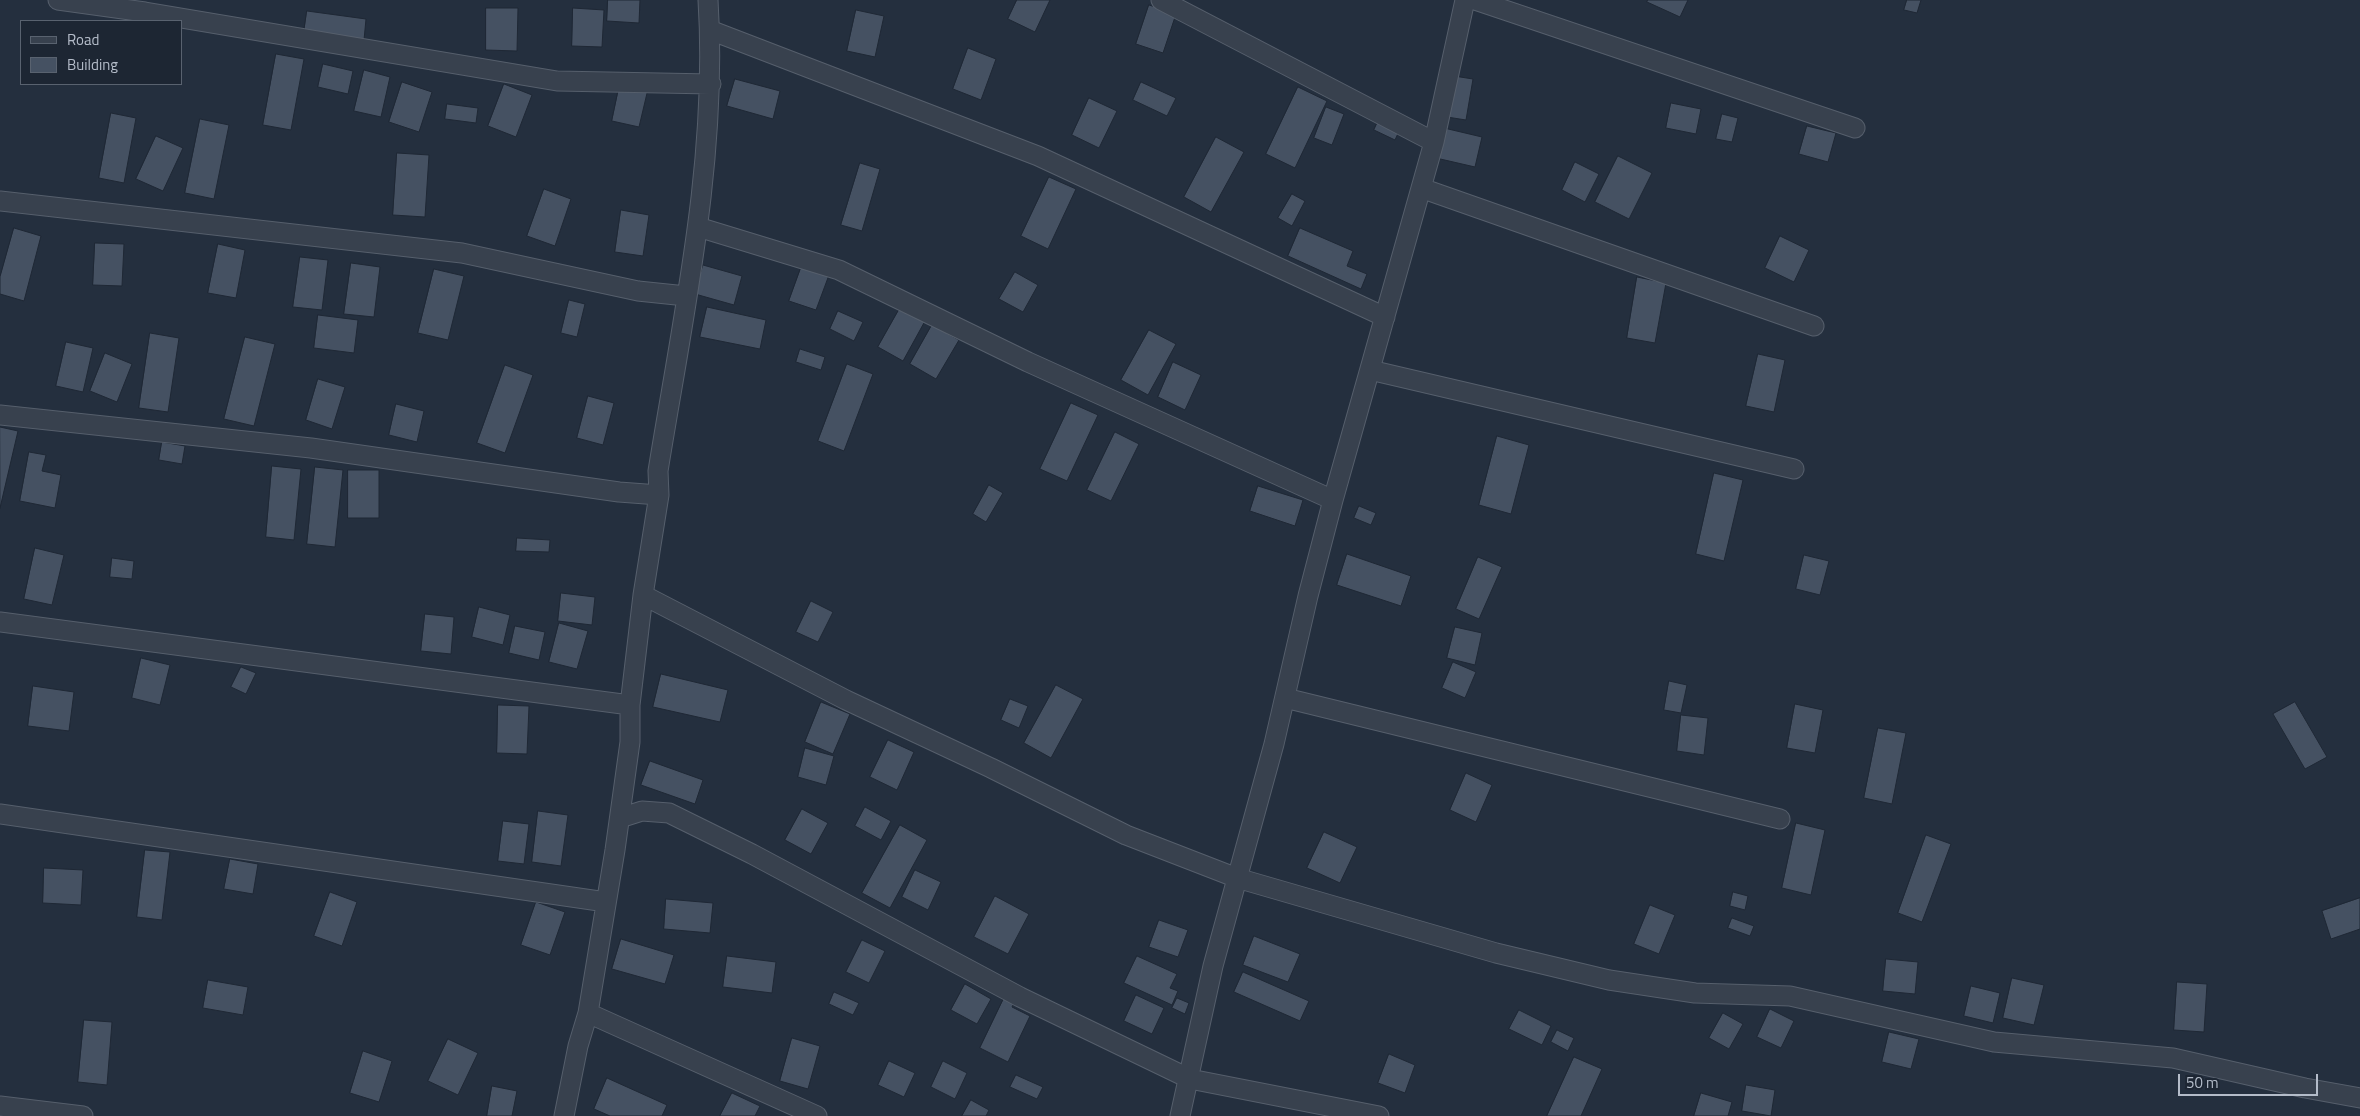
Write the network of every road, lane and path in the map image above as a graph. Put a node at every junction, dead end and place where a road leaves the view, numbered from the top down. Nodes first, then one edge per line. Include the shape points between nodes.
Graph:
1 (58, 0) edge
2 (708, 0) edge
3 (1161, 0) edge
4 (1465, 0) edge
5 (1475, 0) edge
6 (710, 30) junction
7 (711, 84) junction
8 (1854, 128) dead end
9 (1434, 142) junction
10 (1421, 188) junction
11 (0, 201) edge
12 (698, 227) junction
13 (686, 296) junction
14 (1385, 317) junction
15 (1814, 326) dead end
16 (1370, 370) junction
17 (0, 415) edge
18 (1794, 469) dead end
19 (659, 495) junction
20 (1333, 500) junction
21 (643, 595) junction
22 (0, 622) edge
23 (1285, 698) junction
24 (630, 706) junction
25 (0, 814) edge
26 (620, 818) junction
27 (1780, 819) dead end
28 (1237, 878) junction
29 (606, 902) junction
30 (588, 1013) junction
31 (1190, 1080) junction
32 (2360, 1098) edge
33 (0, 1106) edge
34 (83, 1116) edge
35 (564, 1116) edge
36 (817, 1116) edge
37 (1180, 1116) edge
38 (1380, 1116) edge

1 - 7 street via 556,82
2 - 6 street
3 - 9 street
4 - 9 street
5 - 8 street
6 - 7 street
6 - 14 street via 1038,156
7 - 12 street
9 - 10 street
10 - 14 street
10 - 15 street
11 - 13 street via 462,253 638,291
12 - 13 street
12 - 20 street via 839,270 1028,362
13 - 19 street via 658,471
14 - 16 street
16 - 18 street
16 - 20 street
17 - 19 street via 311,448
19 - 21 street
20 - 23 street
21 - 24 street
21 - 28 street via 846,700 1126,835
22 - 24 street
23 - 27 street
23 - 28 street
24 - 26 street via 630,742
25 - 29 street
26 - 29 street
26 - 31 street via 642,811 669,813 1020,997
28 - 31 street via 1213,966
28 - 32 street via 1496,954 1610,980 1695,993 1790,996 1994,1042 2173,1058
29 - 30 street
30 - 35 street
30 - 36 street
31 - 37 street
31 - 38 street
33 - 34 street

